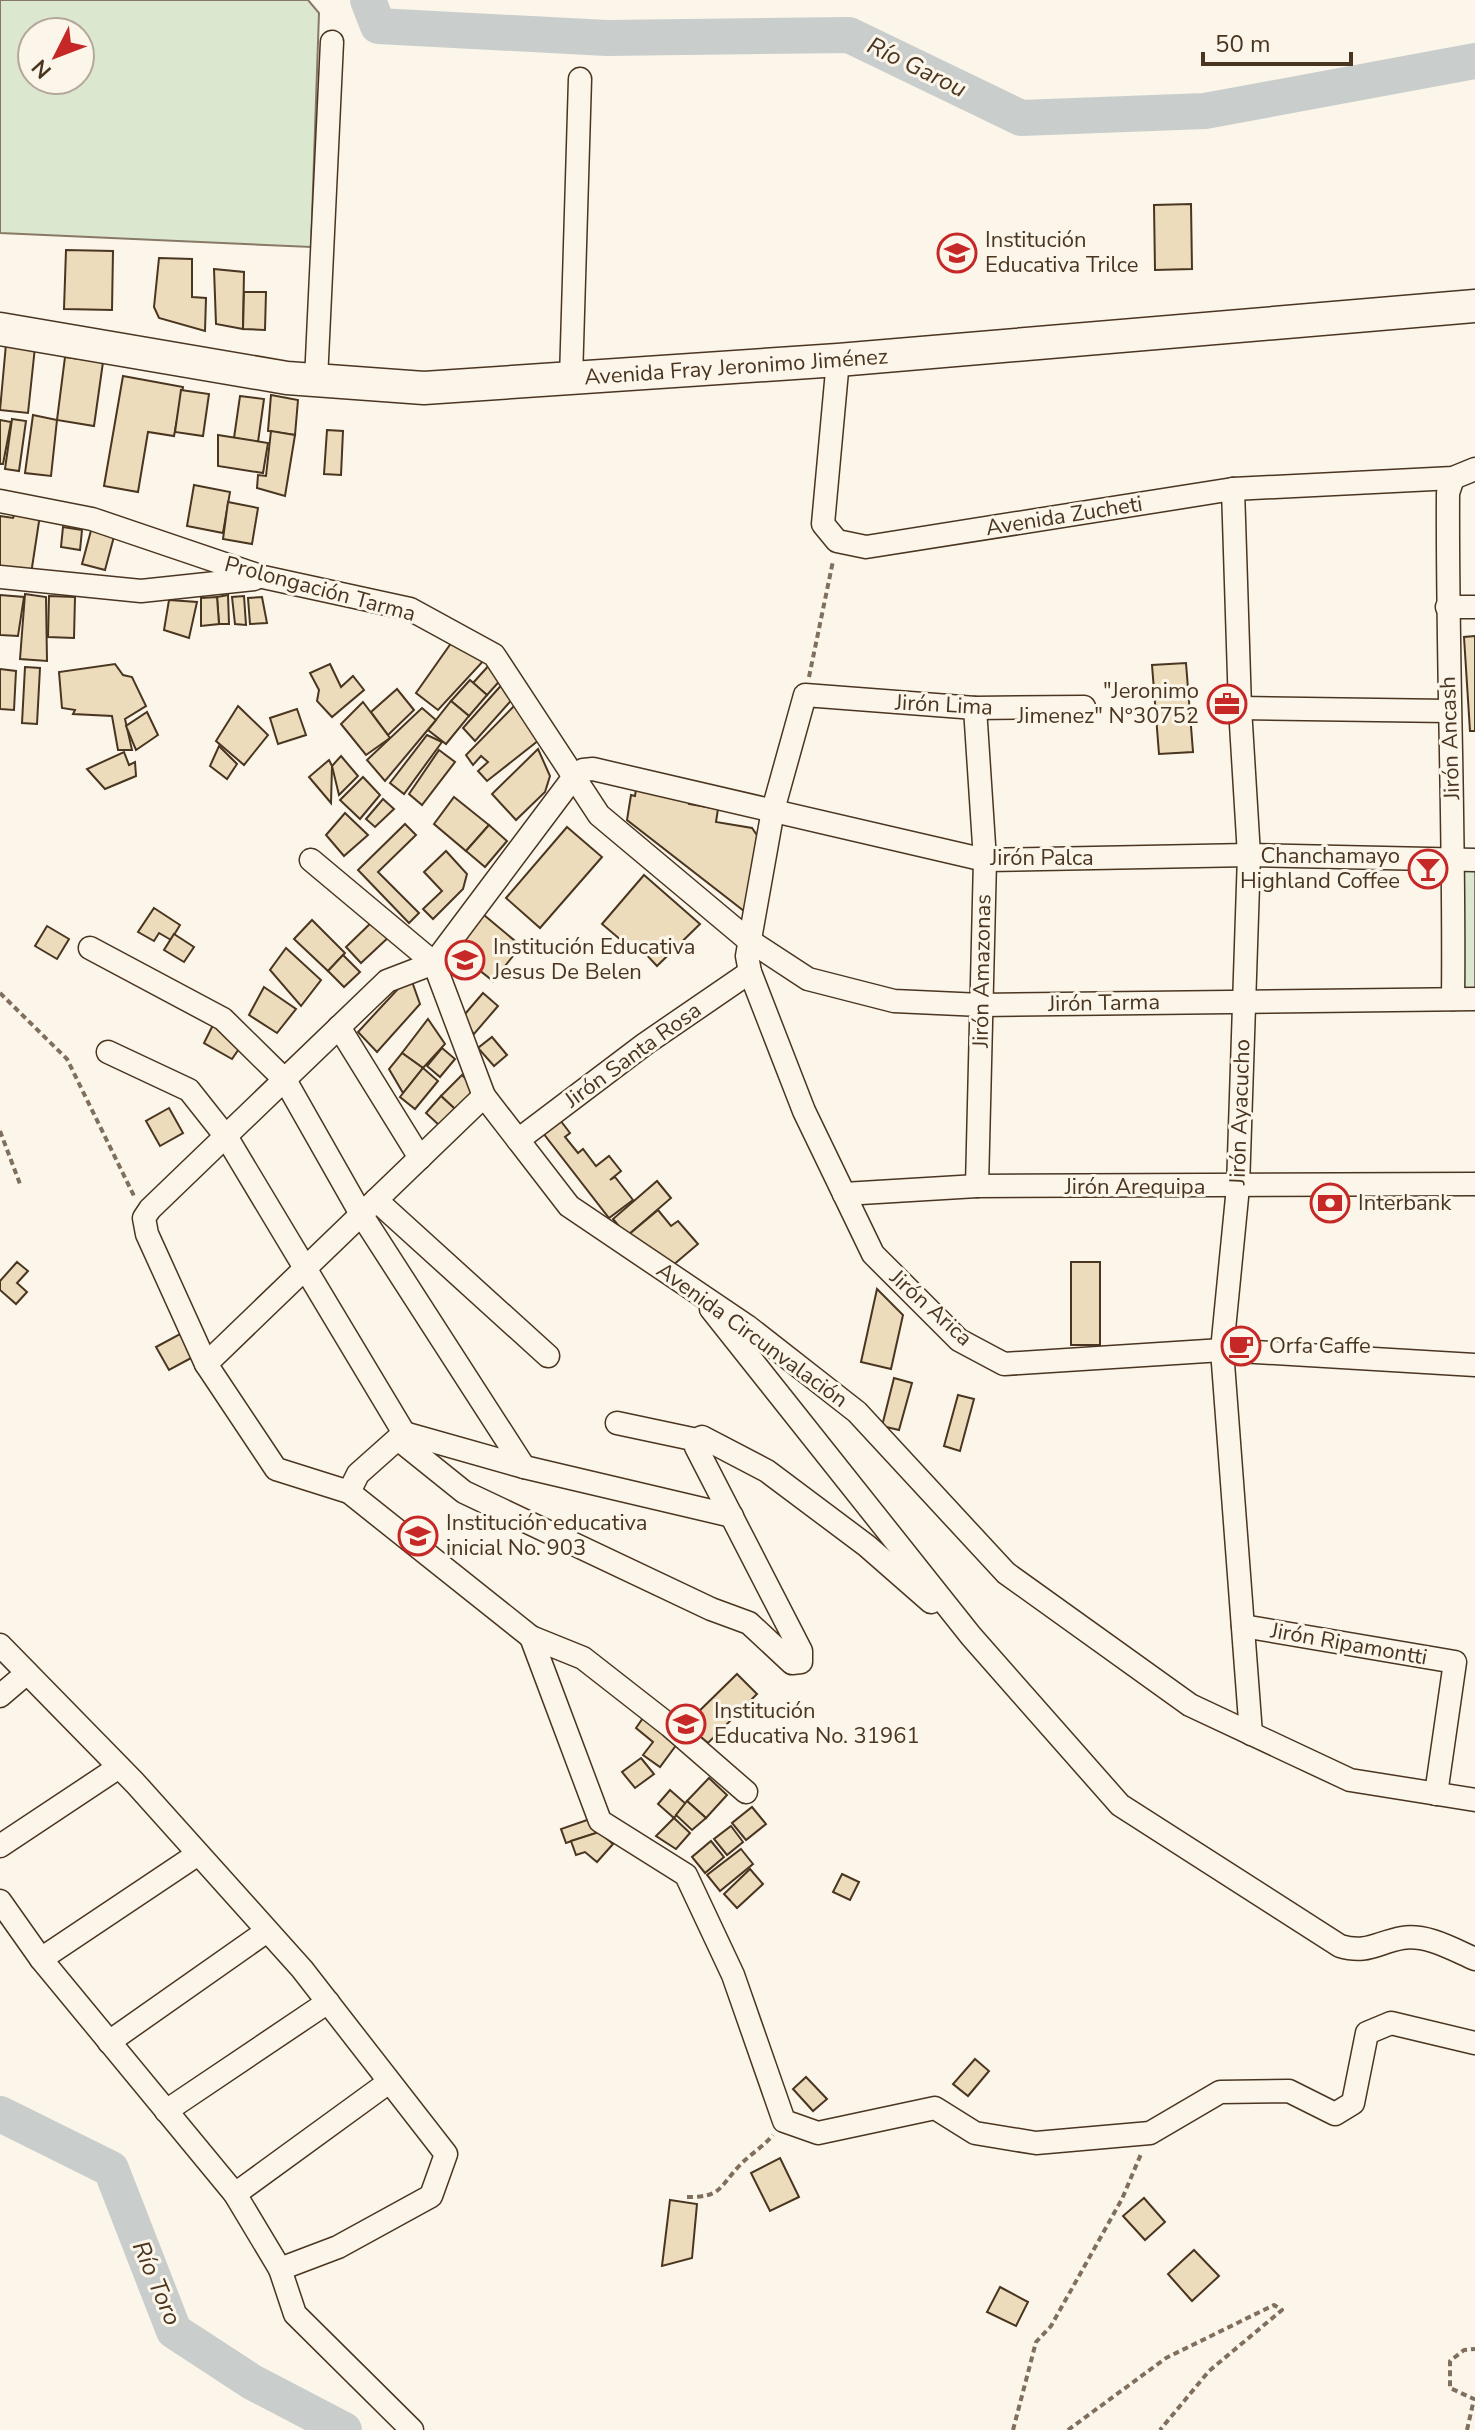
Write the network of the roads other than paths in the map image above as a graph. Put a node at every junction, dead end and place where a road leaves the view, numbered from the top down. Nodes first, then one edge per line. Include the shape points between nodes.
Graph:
1 (332, 42) dead end
2 (580, 79) dead end
3 (1475, 306) edge
4 (0, 329) edge
5 (838, 360) junction
6 (571, 379) junction
7 (316, 380) junction
8 (1475, 469) edge
9 (1453, 478) junction
10 (1233, 489) junction
11 (0, 501) edge
12 (0, 577) edge
13 (263, 577) junction
14 (1447, 607) junction
15 (1475, 607) edge
16 (805, 695) joint
17 (1084, 707) dead end
18 (975, 708) junction
19 (1240, 708) junction
20 (1448, 711) junction
21 (573, 778) junction
22 (773, 810) junction
23 (1249, 855) junction
24 (311, 860) dead end
25 (985, 860) junction
26 (1465, 860) edge
27 (747, 939) junction
28 (90, 948) dead end
29 (434, 963) junction
30 (750, 972) junction
31 (1244, 999) junction
32 (1464, 999) edge
33 (981, 1005) junction
34 (339, 1027) junction
35 (108, 1052) dead end
36 (285, 1080) junction
37 (484, 1096) junction
38 (227, 1138) junction
39 (518, 1140) junction
40 (420, 1158) junction
41 (1475, 1184) edge
42 (977, 1186) junction
43 (1238, 1187) junction
44 (844, 1194) junction
45 (369, 1207) junction
46 (306, 1268) junction
47 (698, 1293) junction
48 (1222, 1350) junction
49 (548, 1356) dead end
50 (206, 1364) junction
51 (1475, 1365) edge
52 (617, 1423) dead end
53 (401, 1436) junction
54 (697, 1440) junction
55 (524, 1467) junction
56 (349, 1492) junction
57 (732, 1516) junction
58 (953, 1613) junction
59 (1243, 1626) junction
60 (531, 1637) junction
61 (0, 1645) edge
62 (27, 1673) junction
63 (0, 1696) edge
64 (1251, 1734) junction
65 (119, 1767) junction
66 (746, 1792) dead end
67 (1436, 1794) junction
68 (1475, 1800) edge
69 (0, 1846) edge
70 (198, 1854) junction
71 (0, 1901) edge
72 (267, 1931) junction
73 (41, 1959) junction
74 (1475, 1959) edge
75 (328, 2002) junction
76 (109, 2042) junction
77 (1475, 2043) edge
78 (389, 2082) junction
79 (166, 2111) junction
80 (235, 2194) junction
81 (280, 2269) junction
82 (412, 2430) edge

1 - 7 street
2 - 6 street
3 - 5 highway, Avenida Fray Jeronimo Jiménez
4 - 7 highway, Avenida Fray Jeronimo Jiménez
5 - 6 highway, Avenida Fray Jeronimo Jiménez
5 - 10 street, Avenida Zucheti via 823,524 837,541 866,547
6 - 7 highway, Avenida Fray Jeronimo Jiménez via 424,388
8 - 9 street, Avenida Zucheti
9 - 10 street, Avenida Zucheti
9 - 14 street, Jirón Ancash via 1448,493
10 - 19 street, Jirón Ayacucho
11 - 13 street, Prolongación Tarma via 92,519
12 - 13 street via 141,591
13 - 21 street, Prolongación Tarma via 410,609 494,655
14 - 15 street
14 - 20 street, Jirón Ancash
16 - 18 street, Jirón Lima
16 - 22 street, Jirón Arica
17 - 18 street, Jirón Lima
18 - 25 street, Jirón Amazonas
19 - 20 street
19 - 23 street, Jirón Ayacucho
20 - 26 street, Jirón Ancash
21 - 22 street, Jirón Palca via 593,769
21 - 27 street, Prolongación Tarma via 599,815
21 - 29 street
22 - 25 street, Jirón Palca
22 - 27 street, Jirón Arica
23 - 25 street, Jirón Palca
23 - 26 street, Jirón Palca
23 - 31 street, Jirón Ayacucho
24 - 29 street
25 - 33 street, Jirón Amazonas
26 - 32 street, Jirón Ancash
27 - 30 street, Jirón Arica
27 - 33 street, Jirón Tarma via 808,979 894,1001
28 - 36 street via 223,1019
29 - 34 street via 387,981
29 - 37 street, Avenida Circunvalación
30 - 39 street, Jirón Santa Rosa
30 - 44 street, Jirón Arica via 804,1111
31 - 32 street, Jirón Tarma
31 - 33 street, Jirón Tarma
31 - 43 street, Jirón Ayacucho
33 - 42 street, Jirón Amazonas
34 - 36 street
34 - 40 street
35 - 38 street via 189,1090
36 - 38 street
36 - 45 street
37 - 39 street, Avenida Circunvalación
37 - 40 street
38 - 46 street
38 - 50 street via 144,1218
39 - 47 street, Avenida Circunvalación via 569,1206
40 - 45 street
41 - 43 street, Jirón Arequipa
42 - 43 street, Jirón Arequipa
42 - 44 street, Jirón Arequipa
43 - 48 street, Jirón Ayacucho
44 - 48 street, Jirón Arica via 873,1254 959,1340 1004,1364
45 - 46 street
45 - 49 street
45 - 55 street
46 - 50 street
46 - 53 street
47 - 58 street
47 - 64 street, Avenida Circunvalación via 857,1412 1006,1573 1190,1705
48 - 51 street, Jirón Arica
48 - 59 street, Jirón Ayacucho
50 - 56 street via 276,1469
52 - 54 street
53 - 55 street
53 - 56 street via 358,1474
53 - 57 street via 464,1492 749,1623 792,1663 801,1662 801,1651
54 - 57 street
54 - 58 street via 702,1437 767,1471 929,1600
55 - 57 street
56 - 60 street
58 - 74 street via 1120,1805 1340,1946 1358,1952 1403,1938 1425,1938
59 - 64 street, Jirón Ayacucho
59 - 67 street, Jirón Ripamontti via 1455,1662
60 - 66 street via 583,1658
60 - 77 street via 600,1821 686,1875 733,1975 784,2121 818,2133 935,2108 975,2133 1036,2143 1150,2133 1220,2092 1289,2091 1335,2114 1353,2103 1367,2033 1378,2026 1391,2023
61 - 62 street
62 - 63 street
62 - 65 street
64 - 67 street, Avenida Circunvalación via 1350,1780
65 - 69 street
65 - 70 street
67 - 68 street, Avenida Circunvalación
70 - 72 street
70 - 73 street
71 - 73 street
72 - 75 street
72 - 76 street
73 - 76 street
75 - 78 street
75 - 79 street
76 - 79 street
78 - 80 street
78 - 81 street via 446,2154 431,2196 338,2247
79 - 80 street
80 - 81 street
81 - 82 street via 295,2314

